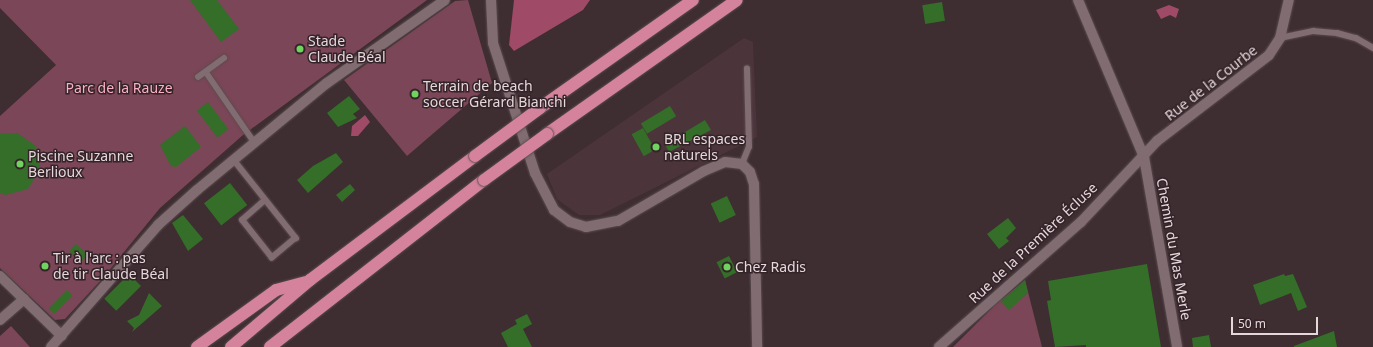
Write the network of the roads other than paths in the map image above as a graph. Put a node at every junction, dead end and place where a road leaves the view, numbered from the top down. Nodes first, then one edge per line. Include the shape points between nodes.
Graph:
1 (445, 0) edge
2 (491, 0) edge
3 (692, 0) edge
4 (737, 0) edge
5 (1078, 0) edge
6 (1289, 0) edge
7 (1280, 38) junction
8 (1373, 48) edge
9 (224, 58) dead end
10 (747, 69) dead end
11 (206, 72) junction
12 (198, 77) dead end
13 (255, 143) junction
14 (1144, 157) junction
15 (234, 160) junction
16 (742, 164) junction
17 (264, 201) junction
18 (0, 276) edge
19 (310, 280) junction
20 (24, 299) junction
21 (0, 320) edge
22 (62, 336) junction
23 (51, 347) edge
24 (197, 347) edge
25 (232, 347) edge
26 (270, 347) edge
27 (757, 347) edge
28 (939, 347) edge
29 (1177, 347) edge

1 - 13 street via 326,83
2 - 16 street via 493,44 535,173 554,210 570,222 586,227 618,221 704,171 725,162
3 - 19 highway, bridge via 540,108
4 - 26 highway, bridge via 484,180
5 - 14 street, Chemin du Mas Merle
6 - 7 street, Rue de la Courbe
7 - 8 lane via 1313,31 1337,32 1356,38
7 - 14 street, Rue de la Courbe via 1269,55 1157,141
9 - 11 lane
10 - 16 lane via 750,147
11 - 12 lane
11 - 13 lane
13 - 15 street
14 - 28 street, Rue de la Première Écluse via 1081,222
14 - 29 street, Chemin du Mas Merle
15 - 17 lane
15 - 22 street via 158,225
16 - 27 street via 750,172 754,184
17 - 17 lane via 242,220 272,258 296,238
18 - 20 street
19 - 24 highway via 276,290
19 - 25 highway
20 - 21 street
20 - 22 street
22 - 23 street

